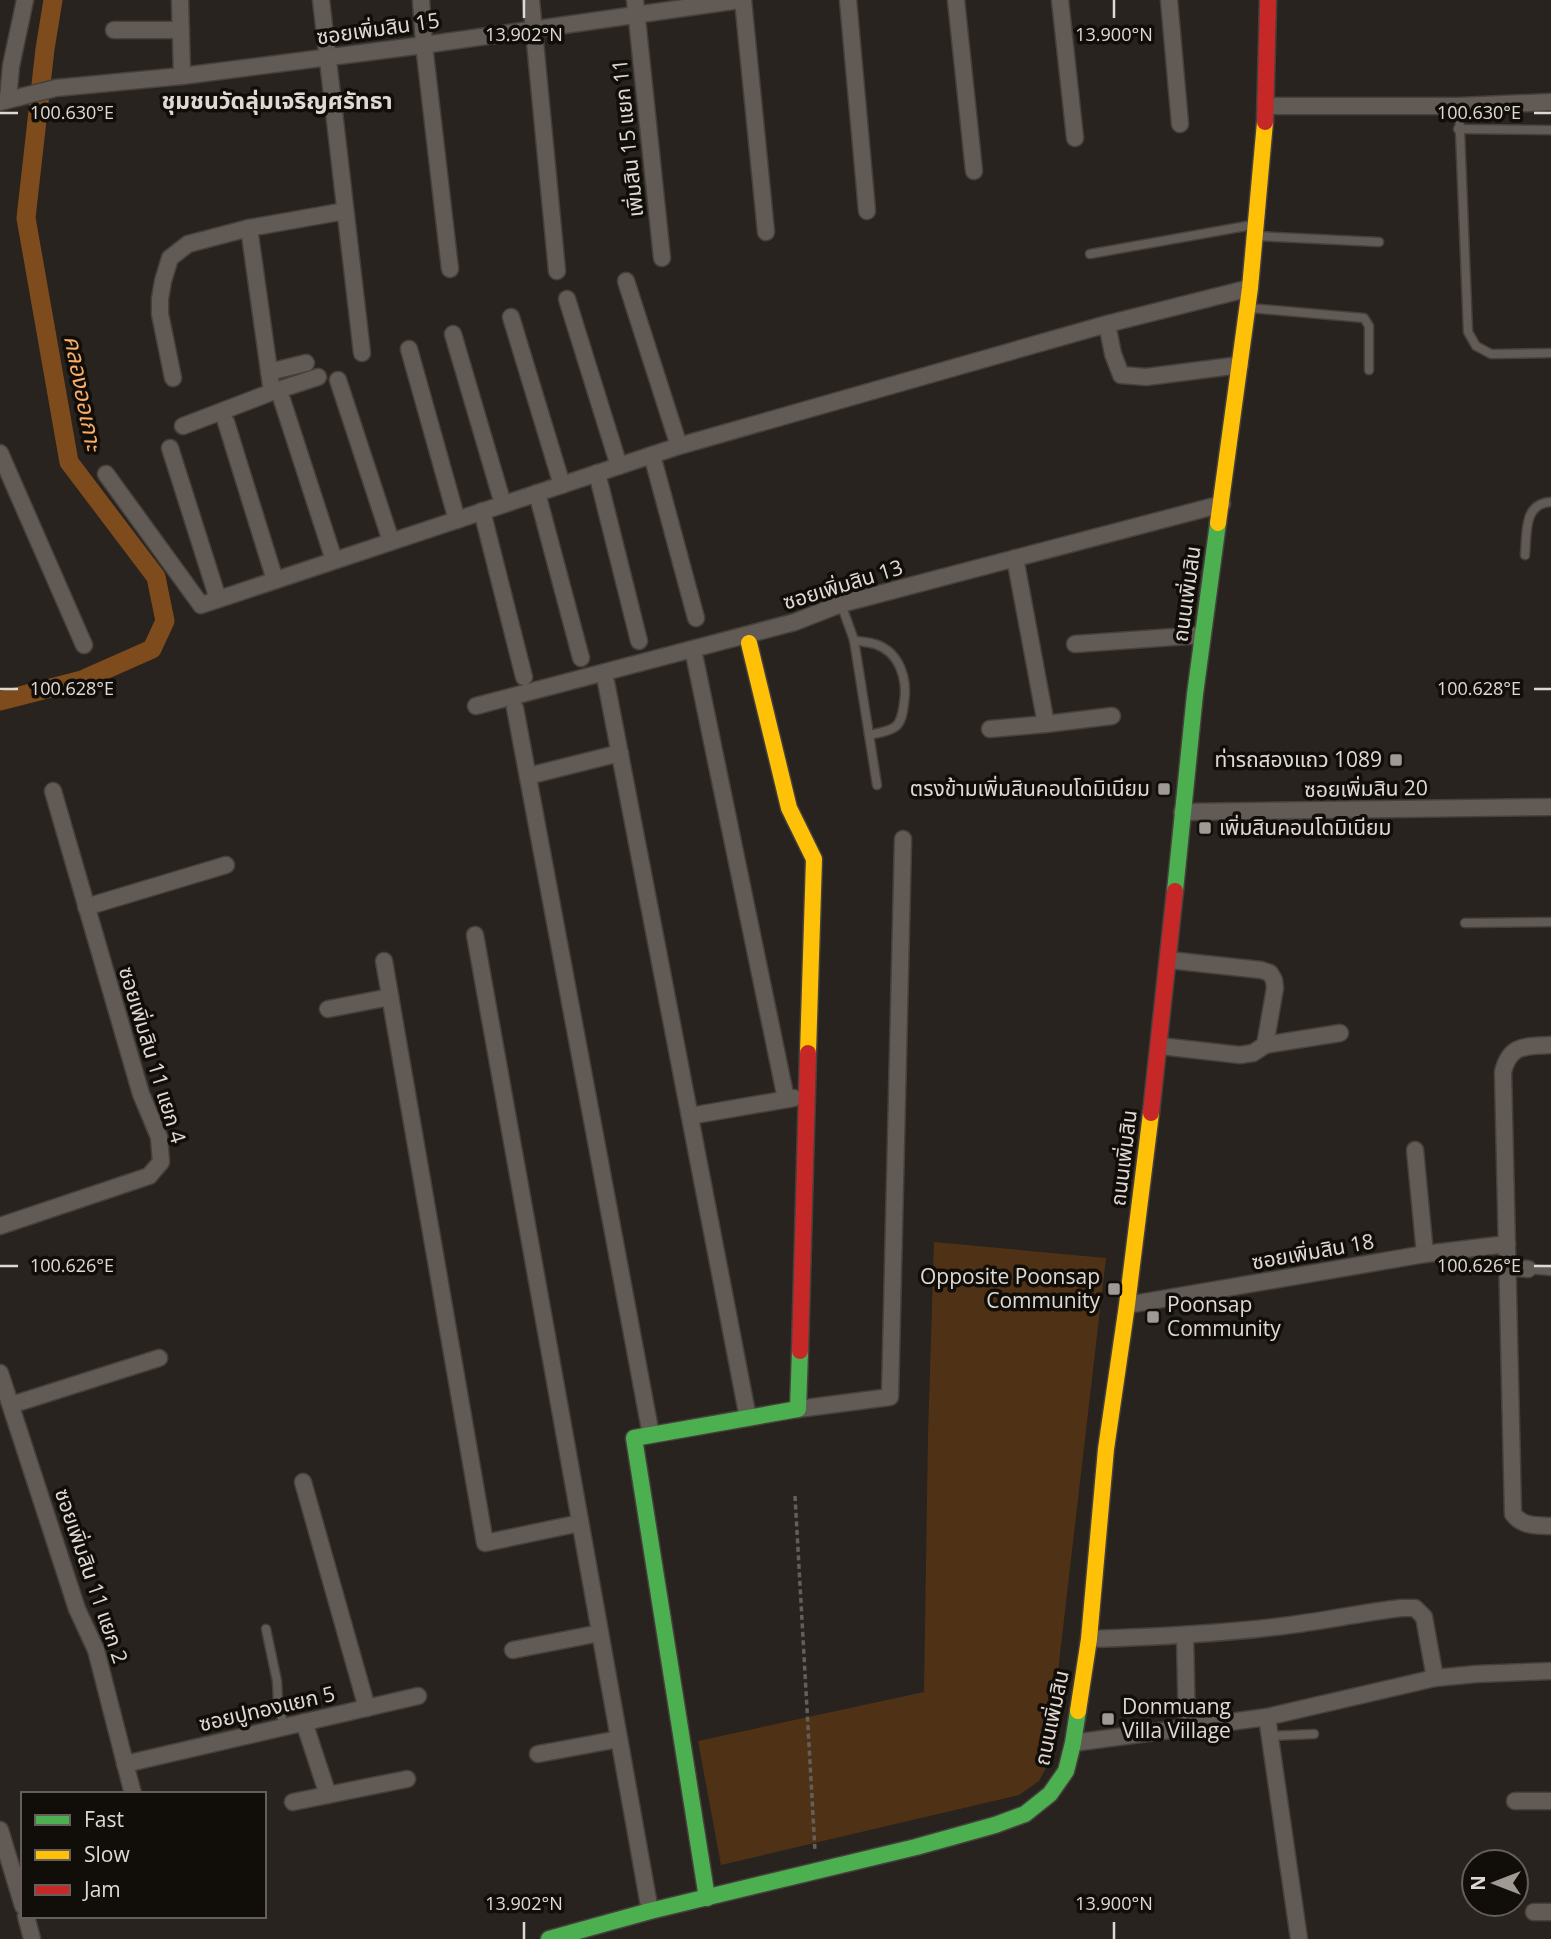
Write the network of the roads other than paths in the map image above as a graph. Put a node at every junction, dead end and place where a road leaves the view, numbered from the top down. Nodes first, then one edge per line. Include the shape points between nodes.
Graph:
1 (25, 0) edge
2 (180, 0) edge
3 (321, 0) edge
4 (421, 0) edge
5 (531, 0) edge
6 (741, 0) edge
7 (848, 0) edge
8 (956, 0) edge
9 (1060, 0) edge
10 (1169, 0) edge
11 (1268, 0) edge
12 (635, 7) edge
13 (534, 29) junction
14 (114, 30) dead end
15 (181, 30) junction
16 (424, 45) junction
17 (328, 57) junction
18 (181, 76) junction
19 (10, 99) edge
20 (1551, 102) edge
21 (1266, 106) junction
22 (1458, 106) junction
23 (1180, 124) dead end
24 (1458, 129) junction
25 (1551, 130) edge
26 (1075, 138) dead end
27 (974, 171) dead end
28 (345, 211) junction
29 (867, 211) dead end
30 (249, 228) junction
31 (1254, 230) junction
32 (766, 232) dead end
33 (1379, 242) dead end
34 (1090, 254) dead end
35 (662, 258) dead end
36 (450, 269) dead end
37 (557, 271) dead end
38 (626, 281) dead end
39 (1250, 288) junction
40 (568, 299) dead end
41 (1247, 308) junction
42 (510, 317) dead end
43 (1107, 324) junction
44 (453, 334) dead end
45 (409, 349) dead end
46 (362, 353) dead end
47 (1551, 353) edge
48 (306, 363) dead end
49 (1240, 365) junction
50 (1369, 370) dead end
51 (269, 372) junction
52 (318, 377) dead end
53 (173, 378) dead end
54 (338, 380) dead end
55 (277, 396) junction
56 (226, 422) dead end
57 (183, 426) dead end
58 (679, 446) junction
59 (170, 448) dead end
60 (0, 453) edge
61 (652, 455) junction
62 (619, 466) junction
63 (597, 473) junction
64 (106, 474) dead end
65 (562, 485) junction
66 (537, 493) junction
67 (1551, 502) edge
68 (503, 504) junction
69 (1222, 504) junction
70 (482, 511) junction
71 (457, 520) junction
72 (391, 541) junction
73 (1525, 555) dead end
74 (1015, 558) junction
75 (334, 561) junction
76 (275, 580) junction
77 (218, 599) junction
78 (841, 604) junction
79 (696, 618) dead end
80 (1202, 635) junction
81 (854, 640) junction
82 (639, 641) dead end
83 (749, 643) dead end
84 (1075, 644) dead end
85 (84, 646) dead end
86 (581, 658) dead end
87 (695, 659) dead end
88 (524, 677) dead end
89 (606, 682) dead end
90 (476, 706) dead end
91 (515, 708) dead end
92 (1112, 716) dead end
93 (1046, 724) junction
94 (990, 729) dead end
95 (869, 734) junction
96 (620, 753) junction
97 (528, 776) junction
98 (877, 785) dead end
99 (53, 791) dead end
100 (1551, 807) edge
101 (1182, 812) junction
102 (903, 839) dead end
103 (226, 864) dead end
104 (86, 907) junction
105 (1551, 922) edge
106 (1465, 923) dead end
107 (475, 935) dead end
108 (1169, 960) junction
109 (384, 961) dead end
110 (390, 997) junction
111 (328, 1009) dead end
112 (1340, 1033) dead end
113 (1265, 1045) junction
114 (1551, 1045) edge
115 (1160, 1046) junction
116 (807, 1096) junction
117 (786, 1100) junction
118 (690, 1116) junction
119 (1415, 1150) dead end
120 (0, 1226) edge
121 (1507, 1244) junction
122 (1425, 1254) junction
123 (1507, 1268) junction
124 (1528, 1269) joint
125 (1551, 1270) edge
126 (1127, 1305) junction
127 (159, 1358) dead end
128 (0, 1373) edge
129 (11, 1405) junction
130 (798, 1409) junction
131 (748, 1418) junction
132 (651, 1435) junction
133 (303, 1482) dead end
134 (580, 1523) junction
135 (1551, 1526) edge
136 (266, 1629) dead end
137 (600, 1633) junction
138 (1185, 1636) junction
139 (1089, 1639) junction
140 (513, 1650) dead end
141 (1551, 1671) edge
142 (1435, 1678) junction
143 (418, 1696) dead end
144 (366, 1708) junction
145 (1267, 1717) junction
146 (304, 1722) junction
147 (284, 1727) junction
148 (1187, 1729) junction
149 (1314, 1734) dead end
150 (1270, 1736) junction
151 (619, 1739) junction
152 (1073, 1743) junction
153 (538, 1754) dead end
154 (125, 1763) junction
155 (407, 1779) dead end
156 (132, 1792) edge
157 (328, 1795) junction
158 (1516, 1801) dead end
159 (1551, 1801) edge
160 (293, 1802) dead end
161 (0, 1830) edge
162 (707, 1898) junction
163 (21, 1899) edge
164 (650, 1911) junction
165 (1534, 1912) dead end
166 (1551, 1912) edge
167 (27, 1918) edge
168 (32, 1939) edge
169 (549, 1939) edge
170 (1299, 1939) edge

1 - 19 street via 11,66
2 - 15 street
3 - 17 street
4 - 16 street
5 - 13 street
6 - 12 street, ซอยเพิ่มสิน 15
6 - 32 street
7 - 29 street
8 - 27 street
9 - 26 street
10 - 23 street
11 - 21 street, ถนนเพิ่มสิน
12 - 13 street, ซอยเพิ่มสิน 15
12 - 35 street, เพิ่มสิน 15 แยก 11
13 - 16 street, ซอยเพิ่มสิน 15
13 - 37 street
14 - 15 street
15 - 18 street
16 - 17 street, ซอยเพิ่มสิน 15
16 - 36 street
17 - 18 street, ซอยเพิ่มสิน 15
17 - 28 street
18 - 19 street, ซอยเพิ่มสิน 15 via 56,88
20 - 22 street
21 - 22 street
21 - 31 street, ถนนเพิ่มสิน
22 - 24 lane
24 - 25 lane
24 - 47 lane via 1468,332 1476,346 1491,354
28 - 30 street
28 - 46 street
30 - 51 street
30 - 53 street via 188,244 170,258 160,314
31 - 33 lane
31 - 34 lane
31 - 39 street, ถนนเพิ่มสิน
38 - 58 street
39 - 41 street, ถนนเพิ่มสิน
39 - 43 street
40 - 62 street
41 - 49 street, ถนนเพิ่มสิน
41 - 50 lane via 1364,318 1369,326
42 - 65 street
43 - 49 street via 1121,375 1146,377
43 - 58 street
44 - 68 street
45 - 71 street
48 - 51 street
49 - 69 street, ถนนเพิ่มสิน
51 - 55 street
52 - 55 street
54 - 72 street
55 - 57 street
55 - 75 street
56 - 76 street
58 - 61 street
59 - 77 street
60 - 85 street
61 - 62 street
61 - 79 street
62 - 63 street
63 - 65 street
63 - 82 street
64 - 77 street via 201,606
65 - 66 street
66 - 68 street
66 - 86 street
67 - 73 lane via 1532,509
68 - 70 street
69 - 74 street, ซอยเพิ่มสิน 13
69 - 80 street, ถนนเพิ่มสิน
70 - 71 street
70 - 88 street
71 - 72 street
72 - 75 street
74 - 78 street, ซอยเพิ่มสิน 13
74 - 93 street
75 - 76 street
76 - 77 street
78 - 81 lane
78 - 90 street, ซอยเพิ่มสิน 13 via 795,622
80 - 84 street
80 - 101 street, ถนนเพิ่มสิน
81 - 95 lane
81 - 95 lane via 878,645 892,655 902,669 906,692 898,724 892,730
83 - 116 street via 789,808 814,859
87 - 117 street
89 - 96 street
91 - 97 street
92 - 93 street
93 - 94 street
95 - 98 lane
96 - 97 street
96 - 118 street
97 - 132 street
99 - 104 street, ซอยเพิ่มสิน 11 แยก 4
100 - 101 street, ซอยเพิ่มสิน 20
101 - 108 street, ถนนเพิ่มสิน
102 - 130 street via 890,1397
103 - 104 street
104 - 120 street, ซอยเพิ่มสิน 11 แยก 4 via 141,1094 159,1137 161,1162 149,1175
105 - 106 lane
107 - 134 street
108 - 113 street via 1270,974 1275,988
108 - 115 street, ถนนเพิ่มสิน
109 - 110 street
110 - 111 street
110 - 134 street via 485,1543
112 - 113 street
113 - 115 street via 1240,1055
114 - 121 street via 1520,1047 1505,1062
115 - 126 street, ถนนเพิ่มสิน
116 - 117 street
116 - 130 street
117 - 118 street
118 - 131 street
119 - 122 street
121 - 122 street, ซอยเพิ่มสิน 18
121 - 123 street
122 - 126 street, ซอยเพิ่มสิน 18
123 - 124 street
123 - 135 street via 1513,1514 1525,1525
124 - 125 lane
126 - 139 street, ถนนเพิ่มสิน via 1106,1449
127 - 129 street
128 - 129 street, ซอยเพิ่มสิน 11 แยก 2
129 - 154 street, ซอยเพิ่มสิน 11 แยก 2 via 77,1609 96,1650
130 - 131 street
131 - 132 street
132 - 162 street via 634,1438
133 - 144 street
134 - 137 street
136 - 147 lane
137 - 140 street
137 - 151 street
138 - 139 street
138 - 142 street via 1415,1608 1424,1617
138 - 148 street
139 - 152 street, ถนนเพิ่มสิน
141 - 142 street
142 - 145 street
143 - 144 street, ซอยปูทองแยก 5
144 - 146 street, ซอยปูทองแยก 5
145 - 148 street
145 - 150 street
146 - 147 street, ซอยปูทองแยก 5
146 - 157 street
147 - 154 street, ซอยปูทองแยก 5
148 - 152 street
149 - 150 lane
150 - 170 street
151 - 153 street
151 - 164 street
152 - 162 street, ถนนเพิ่มสิน via 1066,1771 1050,1794 1025,1814 952,1838
154 - 156 street, ซอยเพิ่มสิน 11 แยก 2
155 - 157 street
157 - 160 street
158 - 159 street
161 - 163 street
162 - 164 street, ถนนเพิ่มสิน
164 - 169 street, ถนนเพิ่มสิน
165 - 166 street
167 - 168 street

